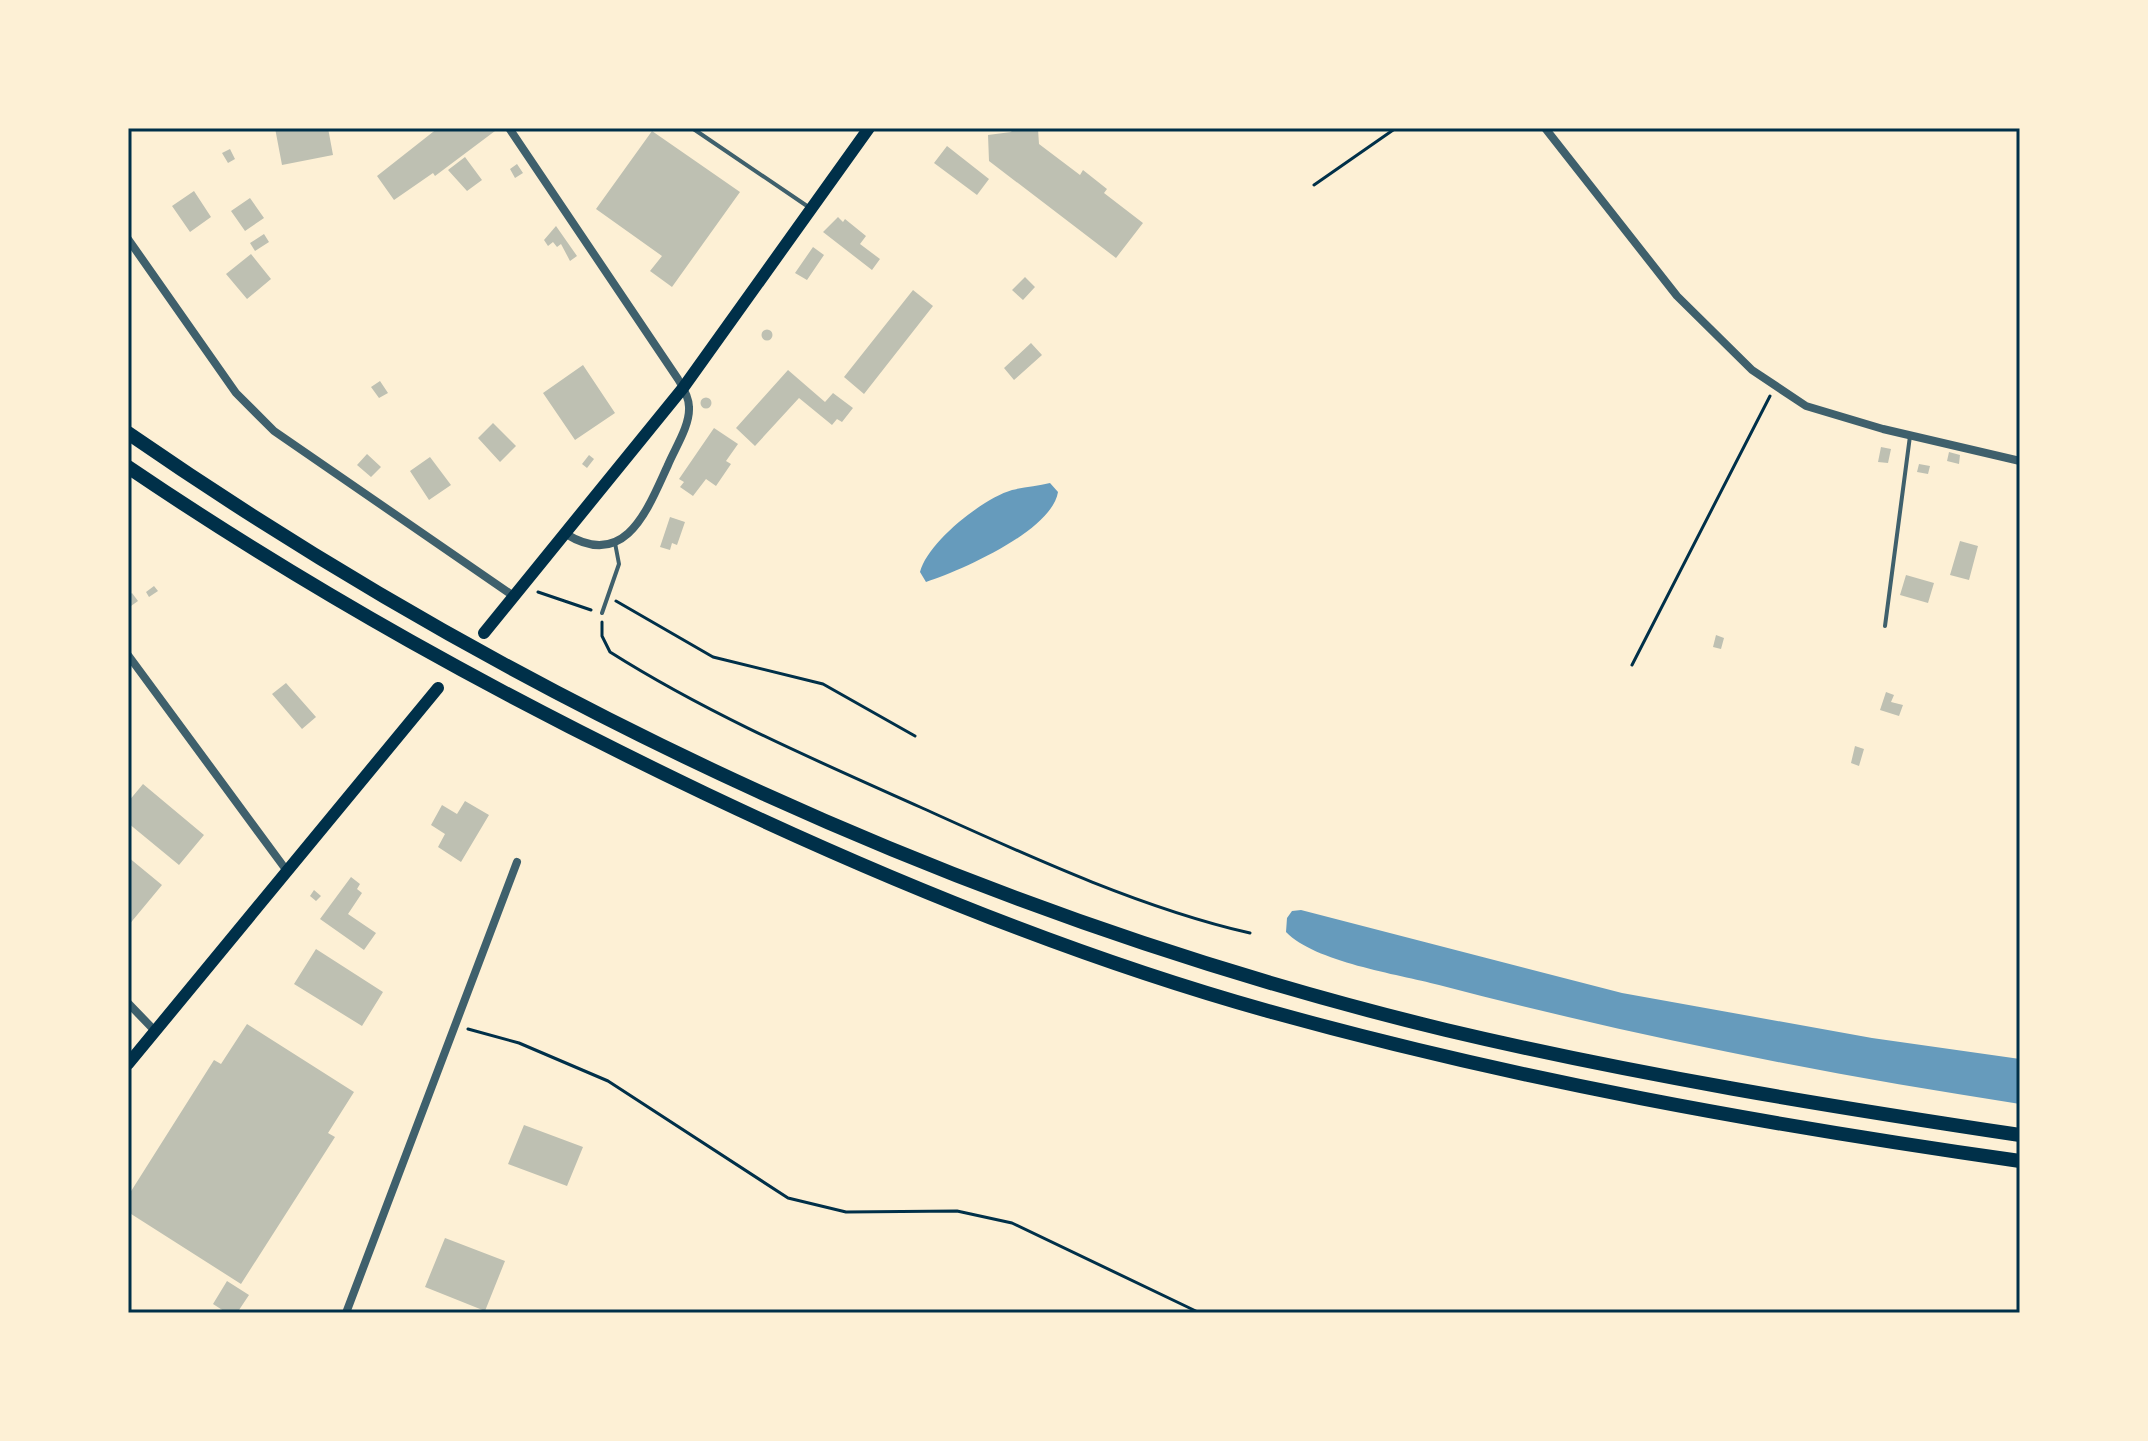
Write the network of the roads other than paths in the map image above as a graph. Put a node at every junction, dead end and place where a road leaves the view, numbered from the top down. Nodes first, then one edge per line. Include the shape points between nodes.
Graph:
1 (509, 128) edge
2 (692, 128) edge
3 (869, 128) edge
4 (1545, 128) edge
5 (812, 209) junction
6 (128, 239) edge
7 (683, 388) junction
8 (128, 433) edge
9 (1910, 436) junction
10 (2020, 461) edge
11 (128, 467) edge
12 (566, 534) junction
13 (615, 543) junction
14 (519, 592) junction
15 (602, 613) road end
16 (1885, 626) dead end
17 (484, 633) dead end
18 (128, 655) edge
19 (438, 688) dead end
20 (517, 862) dead end
21 (287, 871) junction
22 (128, 1003) edge
23 (155, 1031) junction
24 (128, 1064) edge
25 (2020, 1135) edge
26 (2020, 1161) edge
27 (346, 1313) edge

1 - 7 street
2 - 5 lane
3 - 5 main road
4 - 9 street via 1677,296 1752,370 1806,406
5 - 7 main road
6 - 14 street via 236,393 274,431
7 - 12 main road
7 - 13 street via 689,403 686,424 645,514
8 - 25 highway via 342,573 478,651 782,802 965,878 1272,983 1442,1029 1693,1083
9 - 10 street
9 - 16 lane
11 - 26 highway via 357,614 602,744 876,870 1101,958 1267,1010 1621,1096
12 - 13 street via 596,546
12 - 14 main road
13 - 15 lane via 619,564
14 - 17 main road
18 - 21 street
19 - 21 main road
20 - 27 street
21 - 23 main road
22 - 23 street
23 - 24 main road

